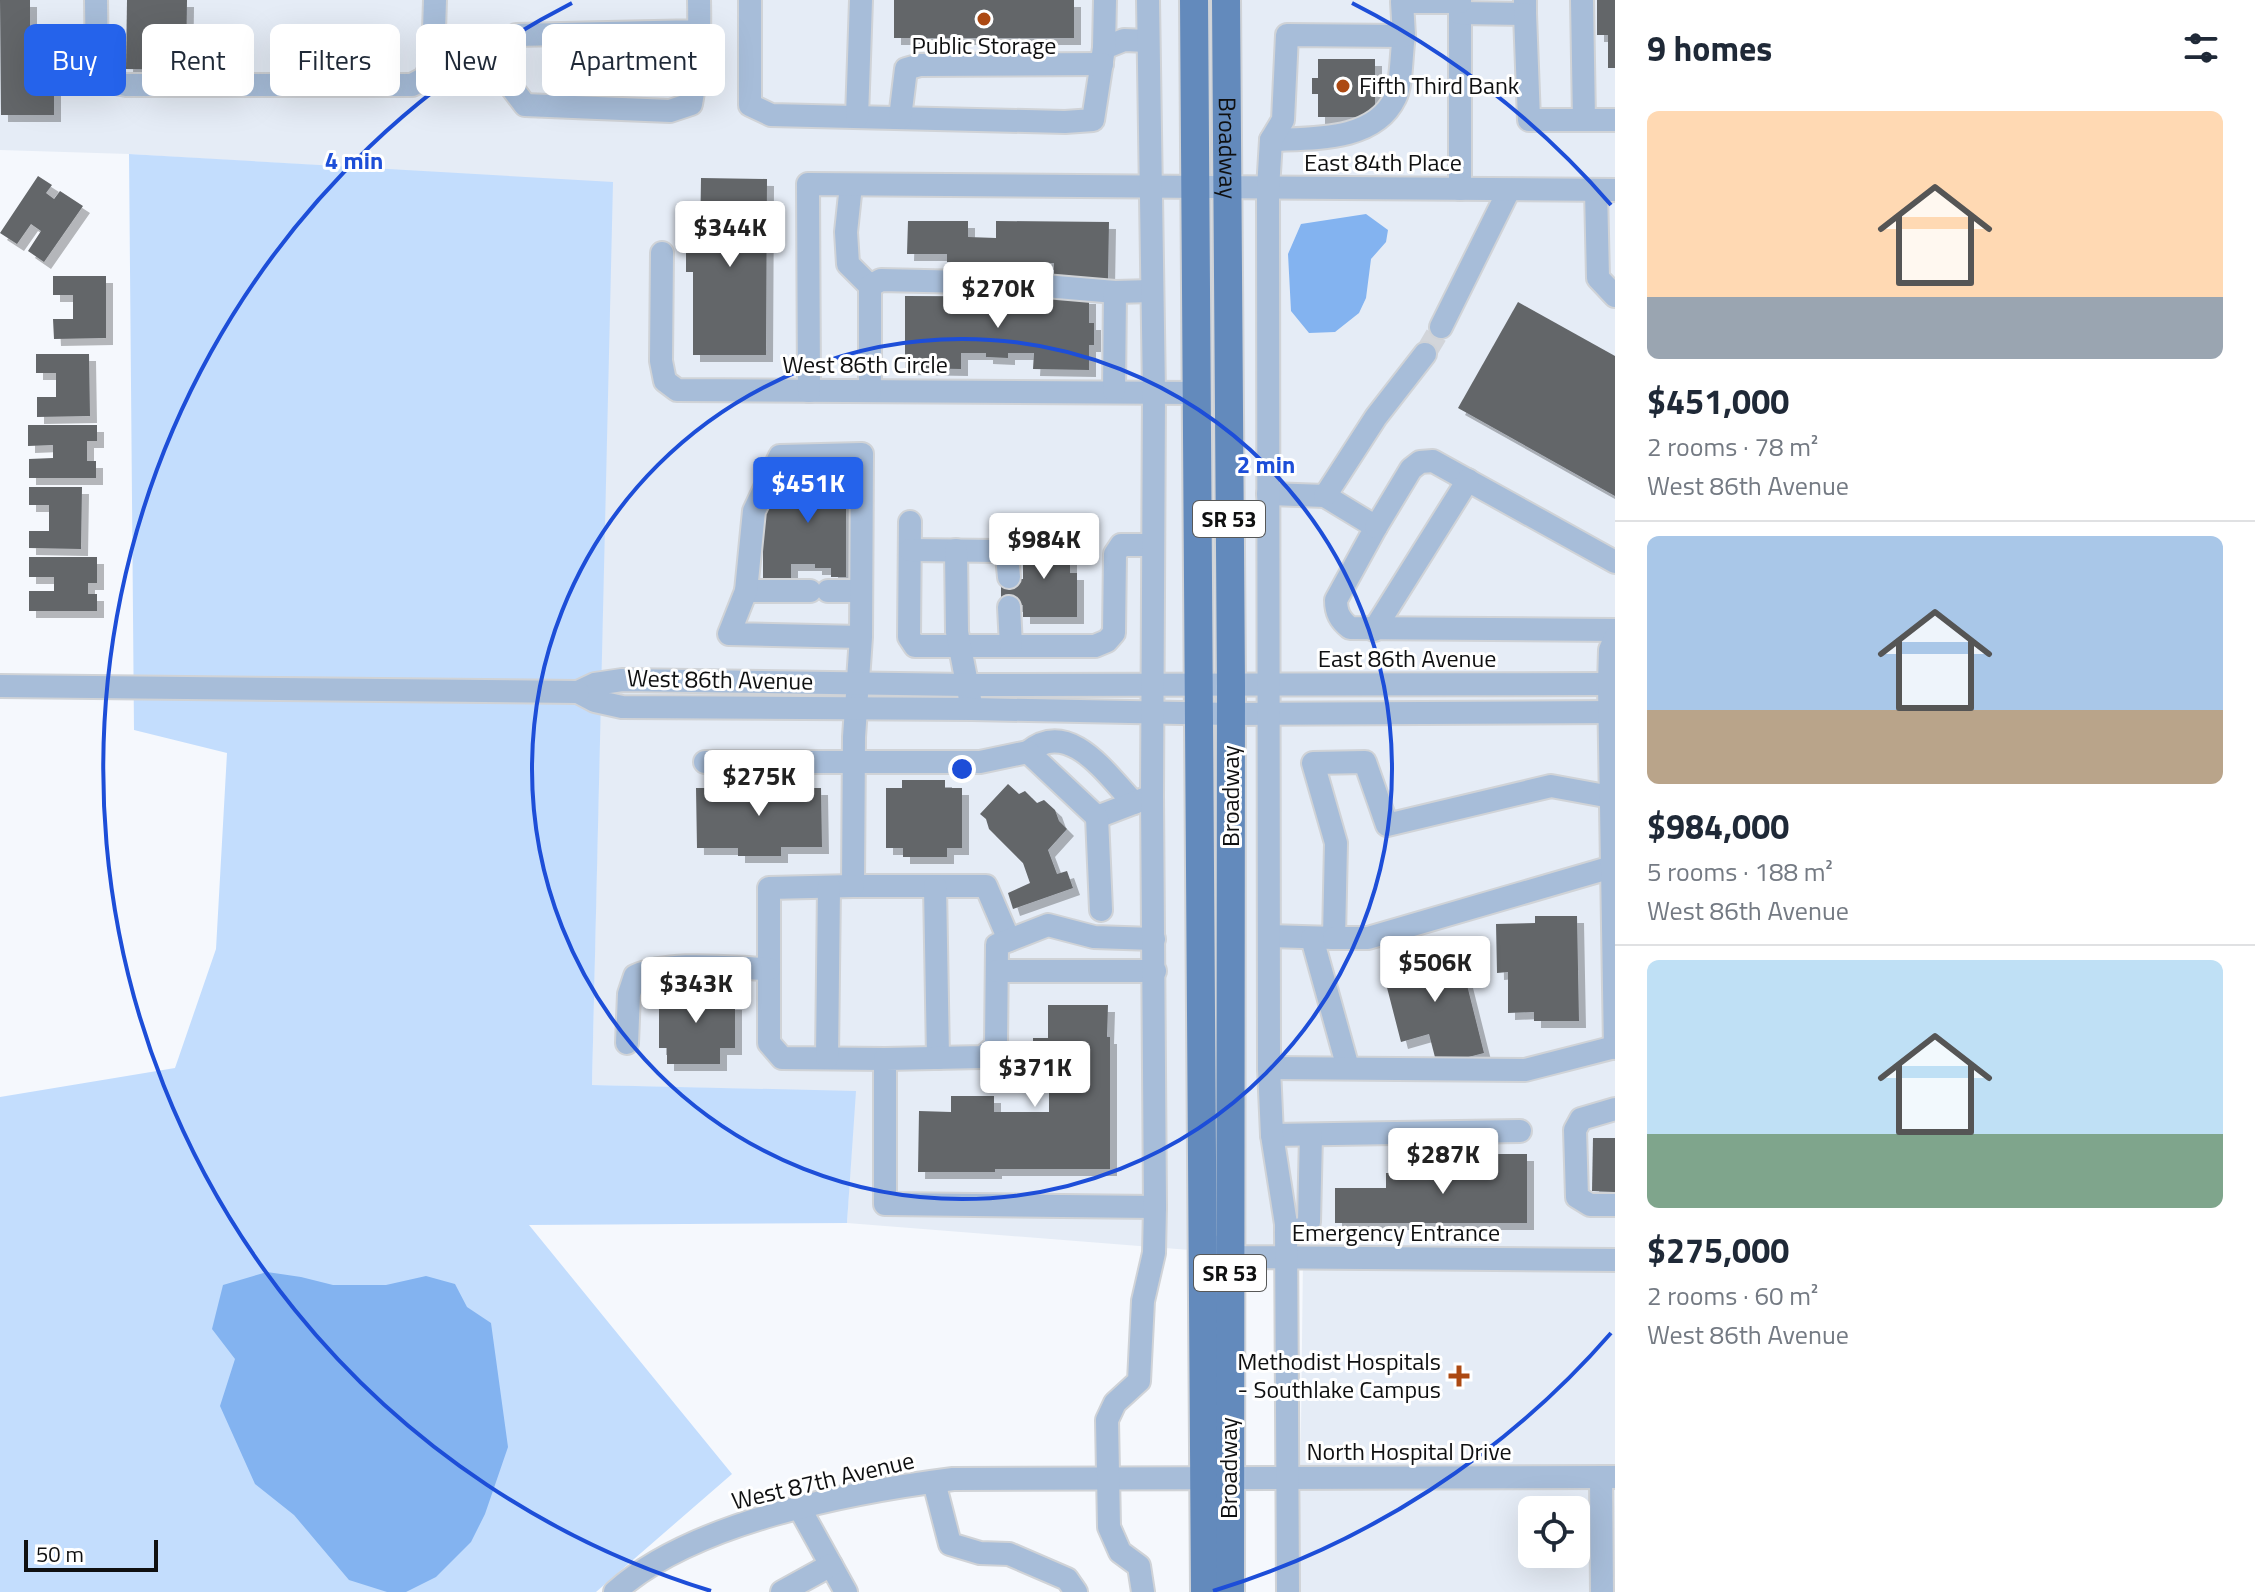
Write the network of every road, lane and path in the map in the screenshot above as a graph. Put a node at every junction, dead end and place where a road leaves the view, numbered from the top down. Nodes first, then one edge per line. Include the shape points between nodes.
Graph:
1 (96, 0) edge
2 (435, 0) edge
3 (699, 0) edge
4 (750, 0) edge
5 (861, 0) edge
6 (1105, 0) edge
7 (1148, 0) edge
8 (1194, 0) edge
9 (1226, 0) edge
10 (1582, 0) edge
11 (1401, 1) edge
12 (1460, 5) edge
13 (1525, 7) edge
14 (700, 24) edge
15 (700, 31) joint
16 (1404, 36) junction
17 (1148, 41) junction
18 (1103, 56) junction
19 (857, 117) junction
20 (900, 118) junction
21 (1584, 120) junction
22 (1615, 120) edge
23 (1271, 140) junction
24 (851, 185) junction
25 (1150, 188) junction
26 (1195, 188) junction
27 (1228, 188) junction
28 (1268, 189) junction
29 (1460, 189) junction
30 (1509, 190) junction
31 (1606, 190) edge
32 (1606, 243) edge
33 (662, 253) dead end
34 (870, 286) junction
35 (1152, 291) junction
36 (1115, 292) junction
37 (1615, 296) edge
38 (1441, 327) tunnel mouth
39 (1425, 354) tunnel mouth
40 (809, 391) junction
41 (870, 391) junction
42 (1114, 391) junction
43 (1154, 393) junction
44 (1197, 393) junction
45 (1468, 480) junction
46 (1268, 494) junction
47 (1325, 496) junction
48 (910, 522) dead end
49 (1376, 527) junction
50 (1152, 545) junction
51 (910, 550) junction
52 (956, 550) junction
53 (1615, 562) edge
54 (1009, 577) dead end
55 (746, 591) junction
56 (861, 591) junction
57 (1009, 607) dead end
58 (1374, 630) junction
59 (1615, 630) edge
60 (861, 637) junction
61 (1615, 638) edge
62 (959, 646) junction
63 (1011, 646) junction
64 (858, 682) junction
65 (1153, 683) junction
66 (1199, 684) junction
67 (1612, 684) edge
68 (967, 685) junction
69 (1231, 685) junction
70 (1268, 685) junction
71 (0, 686) edge
72 (578, 692) junction
73 (857, 708) junction
74 (972, 709) junction
75 (1612, 712) edge
76 (1152, 713) junction
77 (1199, 713) junction
78 (1231, 714) junction
79 (1268, 714) junction
80 (1613, 749) edge
81 (1028, 752) junction
82 (705, 762) dead end
83 (854, 762) junction
84 (1611, 797) junction
85 (1143, 800) junction
86 (1097, 817) junction
87 (1612, 867) junction
88 (853, 886) junction
89 (935, 886) junction
90 (829, 887) junction
91 (1101, 910) dead end
92 (1269, 936) junction
93 (1323, 938) junction
94 (1154, 939) junction
95 (1009, 940) junction
96 (769, 969) junction
97 (997, 971) junction
98 (1155, 971) junction
99 (627, 1043) dead end
100 (1615, 1048) edge
101 (827, 1058) junction
102 (938, 1058) junction
103 (885, 1059) junction
104 (1269, 1068) junction
105 (1348, 1068) junction
106 (1615, 1109) edge
107 (1520, 1131) dead end
108 (1272, 1135) junction
109 (1311, 1135) junction
110 (1615, 1205) edge
111 (1155, 1207) junction
112 (1202, 1212) junction
113 (1286, 1233) junction
114 (1230, 1257) junction
115 (1285, 1259) junction
116 (1615, 1260) edge
117 (1608, 1477) edge
118 (1108, 1478) junction
119 (1216, 1478) junction
120 (1285, 1479) junction
121 (934, 1482) junction
122 (800, 1509) junction
123 (1608, 1544) edge
124 (831, 1565) junction
125 (616, 1592) edge
126 (782, 1592) edge
127 (846, 1592) edge
128 (1076, 1592) edge
129 (1143, 1592) edge
130 (1205, 1592) edge
131 (1230, 1592) edge
132 (1288, 1592) edge
133 (1602, 1592) edge

1 - 2 street via 97,72 104,81 126,85 412,85 425,78 433,61
3 - 14 street
4 - 19 street via 750,105 771,115
5 - 19 street
6 - 18 street
7 - 17 street
8 - 26 main road, Broadway / SR 53
9 - 27 main road, Broadway / SR 53
10 - 21 street
11 - 12 street
11 - 16 street
12 - 13 street
12 - 29 street
13 - 21 street via 1529,120
15 - 15 street via 691,104 670,111 525,105 500,72 497,51 516,35
16 - 23 street via 1397,96 1368,126 1327,137
16 - 23 street via 1287,35 1283,120
17 - 18 street via 1124,40
17 - 25 street
18 - 20 street via 906,69
18 - 20 street via 1093,120
19 - 20 street
21 - 22 street
23 - 28 street
24 - 25 street, East 84th Place
24 - 34 street via 848,264
24 - 40 street, East 84th Place via 808,184
25 - 26 street, East 84th Place
25 - 35 street
26 - 27 street, East 84th Place
26 - 44 main road, Broadway / SR 53
27 - 28 street, East 84th Place
27 - 69 main road, Broadway / SR 53
28 - 29 street, East 84th Place
28 - 46 street
29 - 30 street, East 84th Place
30 - 31 street, East 84th Place
30 - 38 street
31 - 32 street
32 - 37 street via 1598,278
33 - 40 street, West 86th Circle via 665,381 677,390
34 - 36 street via 881,280 1011,283
34 - 41 street
35 - 36 street
35 - 43 street
36 - 42 street
39 - 47 street
40 - 41 street, West 86th Circle
41 - 42 street, West 86th Circle
42 - 43 street, West 86th Circle
43 - 44 street, West 86th Circle
43 - 50 street
44 - 66 main road, Broadway / SR 53
45 - 49 street via 1433,461 1420,462
45 - 53 street
45 - 58 street
46 - 47 street
46 - 70 street
47 - 49 street
48 - 51 street
49 - 58 street via 1336,600 1341,621 1350,628
50 - 63 street via 1121,545 1115,554 1114,633 1107,641 1095,646
50 - 65 street
51 - 52 street
51 - 62 street via 909,637 915,646
52 - 54 street via 999,551 1007,556
52 - 62 street
55 - 56 street
55 - 56 street via 754,511 780,456 862,454
55 - 60 street via 729,634
56 - 60 street
57 - 63 street
58 - 59 street
60 - 64 street
61 - 67 street via 1610,650
62 - 63 street
62 - 68 street
64 - 68 street, West 86th Avenue
64 - 72 street, West 86th Avenue via 622,680
64 - 73 street
65 - 66 street, West 86th Avenue
65 - 68 street, West 86th Avenue
65 - 76 street
66 - 69 street, East 86th Avenue
66 - 77 main road, Broadway / SR 53
67 - 70 street, East 86th Avenue
67 - 75 street
68 - 74 street
69 - 70 street, East 86th Avenue
69 - 78 main road, Broadway / SR 53
70 - 79 street
71 - 72 street
72 - 73 street, West 86th Avenue via 622,707
73 - 74 street, West 86th Avenue
73 - 83 street
74 - 76 street, West 86th Avenue
75 - 79 street
75 - 80 street
76 - 77 street, West 86th Avenue
76 - 85 street
77 - 78 street
77 - 112 main road, Broadway / SR 53
78 - 79 street
78 - 114 main road, Broadway / SR 53
79 - 92 street
80 - 84 street
81 - 83 street via 980,762
81 - 85 street via 1038,743 1077,745
81 - 86 street
82 - 83 street
83 - 88 street
84 - 87 street
84 - 93 street via 1551,786 1387,825 1365,762 1313,763 1336,843
85 - 86 street
85 - 94 street
86 - 91 street
87 - 93 street via 1368,938
87 - 100 street
88 - 89 street
88 - 90 street
89 - 95 street via 986,886
89 - 102 street
90 - 96 street via 769,888
90 - 101 street
92 - 93 street
92 - 104 street
93 - 105 street
94 - 95 street via 1094,937 1048,925
94 - 98 street
95 - 97 street via 997,945
96 - 99 street via 672,968 635,976
96 - 101 street via 769,1043 782,1058
97 - 98 street
97 - 102 street via 996,1046 983,1057
98 - 111 street
100 - 105 street via 1525,1070
101 - 103 street
102 - 103 street
103 - 111 street via 885,1204
104 - 105 street
104 - 108 street
106 - 110 street via 1581,1119 1575,1130 1577,1197 1590,1205
107 - 109 street
108 - 109 street
108 - 113 street
109 - 113 street via 1309,1222
111 - 118 street via 1139,1381 1115,1403 1107,1420
112 - 114 street via 1210,1235
112 - 119 main road, Broadway / SR 53
113 - 115 street
114 - 115 street, Emergency Entrance
114 - 119 main road, Broadway / SR 53
115 - 116 street, Emergency Entrance
115 - 120 street
117 - 120 street, North Hospital Drive
117 - 123 street
118 - 119 street, West 87th Avenue
118 - 121 street, West 87th Avenue
118 - 129 street via 1112,1539 1139,1566
119 - 120 street, North Hospital Drive
119 - 130 main road, Broadway / SR 53
119 - 131 main road, Broadway / SR 53
120 - 132 street
121 - 122 street, West 87th Avenue via 887,1487
121 - 128 street via 950,1544 1009,1554 1067,1579
122 - 124 street
122 - 125 street, West 87th Avenue via 694,1543 632,1577
123 - 133 street
124 - 126 street
124 - 127 street

